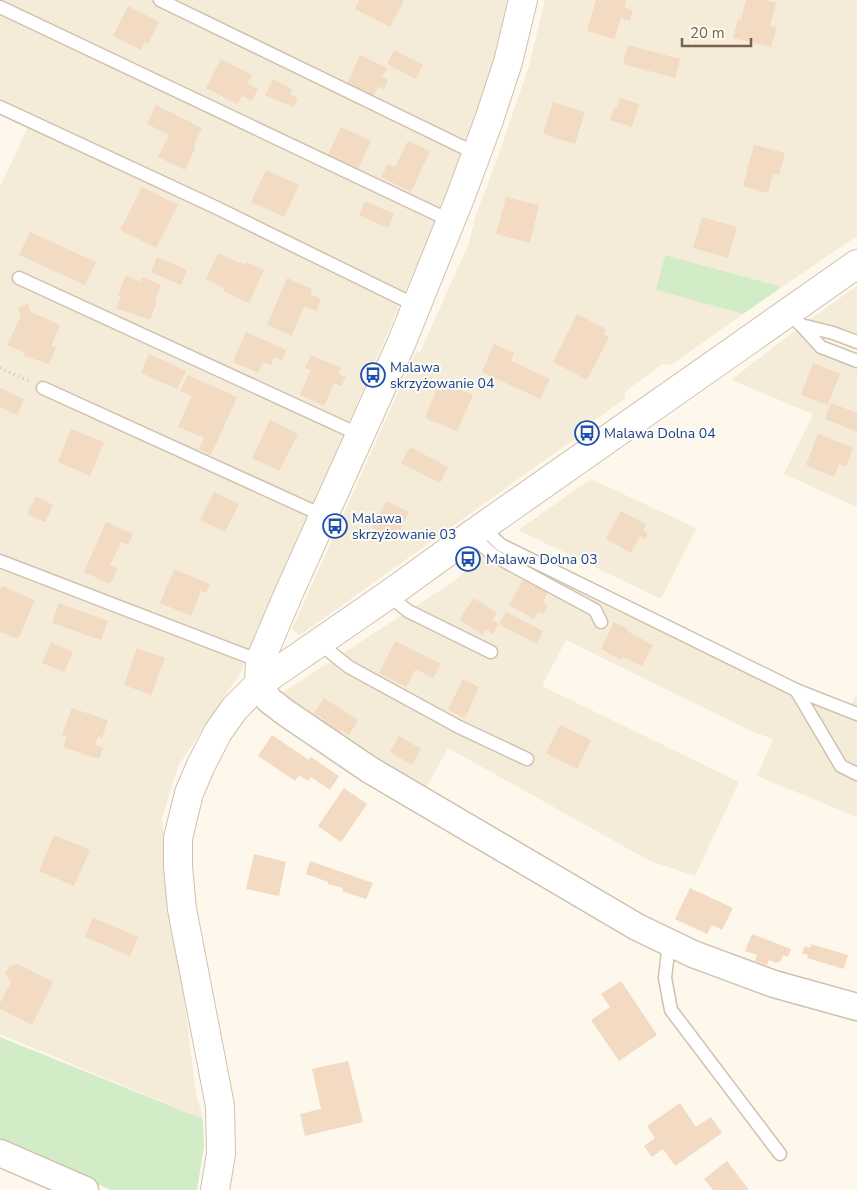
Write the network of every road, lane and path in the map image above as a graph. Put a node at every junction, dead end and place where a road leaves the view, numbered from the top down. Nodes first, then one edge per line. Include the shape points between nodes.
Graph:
1 (160, 0) edge
2 (524, 0) edge
3 (0, 7) edge
4 (0, 107) edge
5 (477, 154) junction
6 (451, 221) junction
7 (857, 264) edge
8 (19, 278) dead end
9 (417, 306) junction
10 (794, 319) junction
11 (857, 342) edge
12 (857, 361) edge
13 (0, 368) edge
14 (43, 388) joint
15 (360, 435) junction
16 (324, 516) junction
17 (476, 531) junction
18 (0, 561) edge
19 (388, 596) junction
20 (601, 622) dead end
21 (319, 643) junction
22 (491, 652) dead end
23 (259, 672) junction
24 (796, 690) junction
25 (857, 714) edge
26 (527, 759) dead end
27 (857, 774) edge
28 (669, 943) junction
29 (857, 1007) edge
30 (0, 1152) edge
31 (780, 1154) dead end
32 (85, 1190) edge
33 (215, 1190) edge

1 - 5 lane
2 - 5 street via 508,62
3 - 6 lane
4 - 9 lane
5 - 6 street
6 - 9 street
7 - 10 street
8 - 15 lane
9 - 15 street
10 - 11 lane
10 - 12 lane via 821,347
10 - 17 street
13 - 14 path
14 - 16 lane
15 - 16 street
16 - 23 street via 288,595
17 - 19 street
17 - 20 lane via 492,555 595,610
17 - 24 lane
18 - 23 lane
19 - 21 street
19 - 22 lane via 408,611
21 - 23 street
21 - 26 lane via 349,667 459,727
23 - 28 street via 269,700 370,770
23 - 33 street via 200,765 178,838 182,909 220,1106 221,1154
24 - 25 lane
24 - 27 lane via 841,766
28 - 29 street via 774,984
28 - 31 lane via 665,978 671,1010
30 - 32 street

